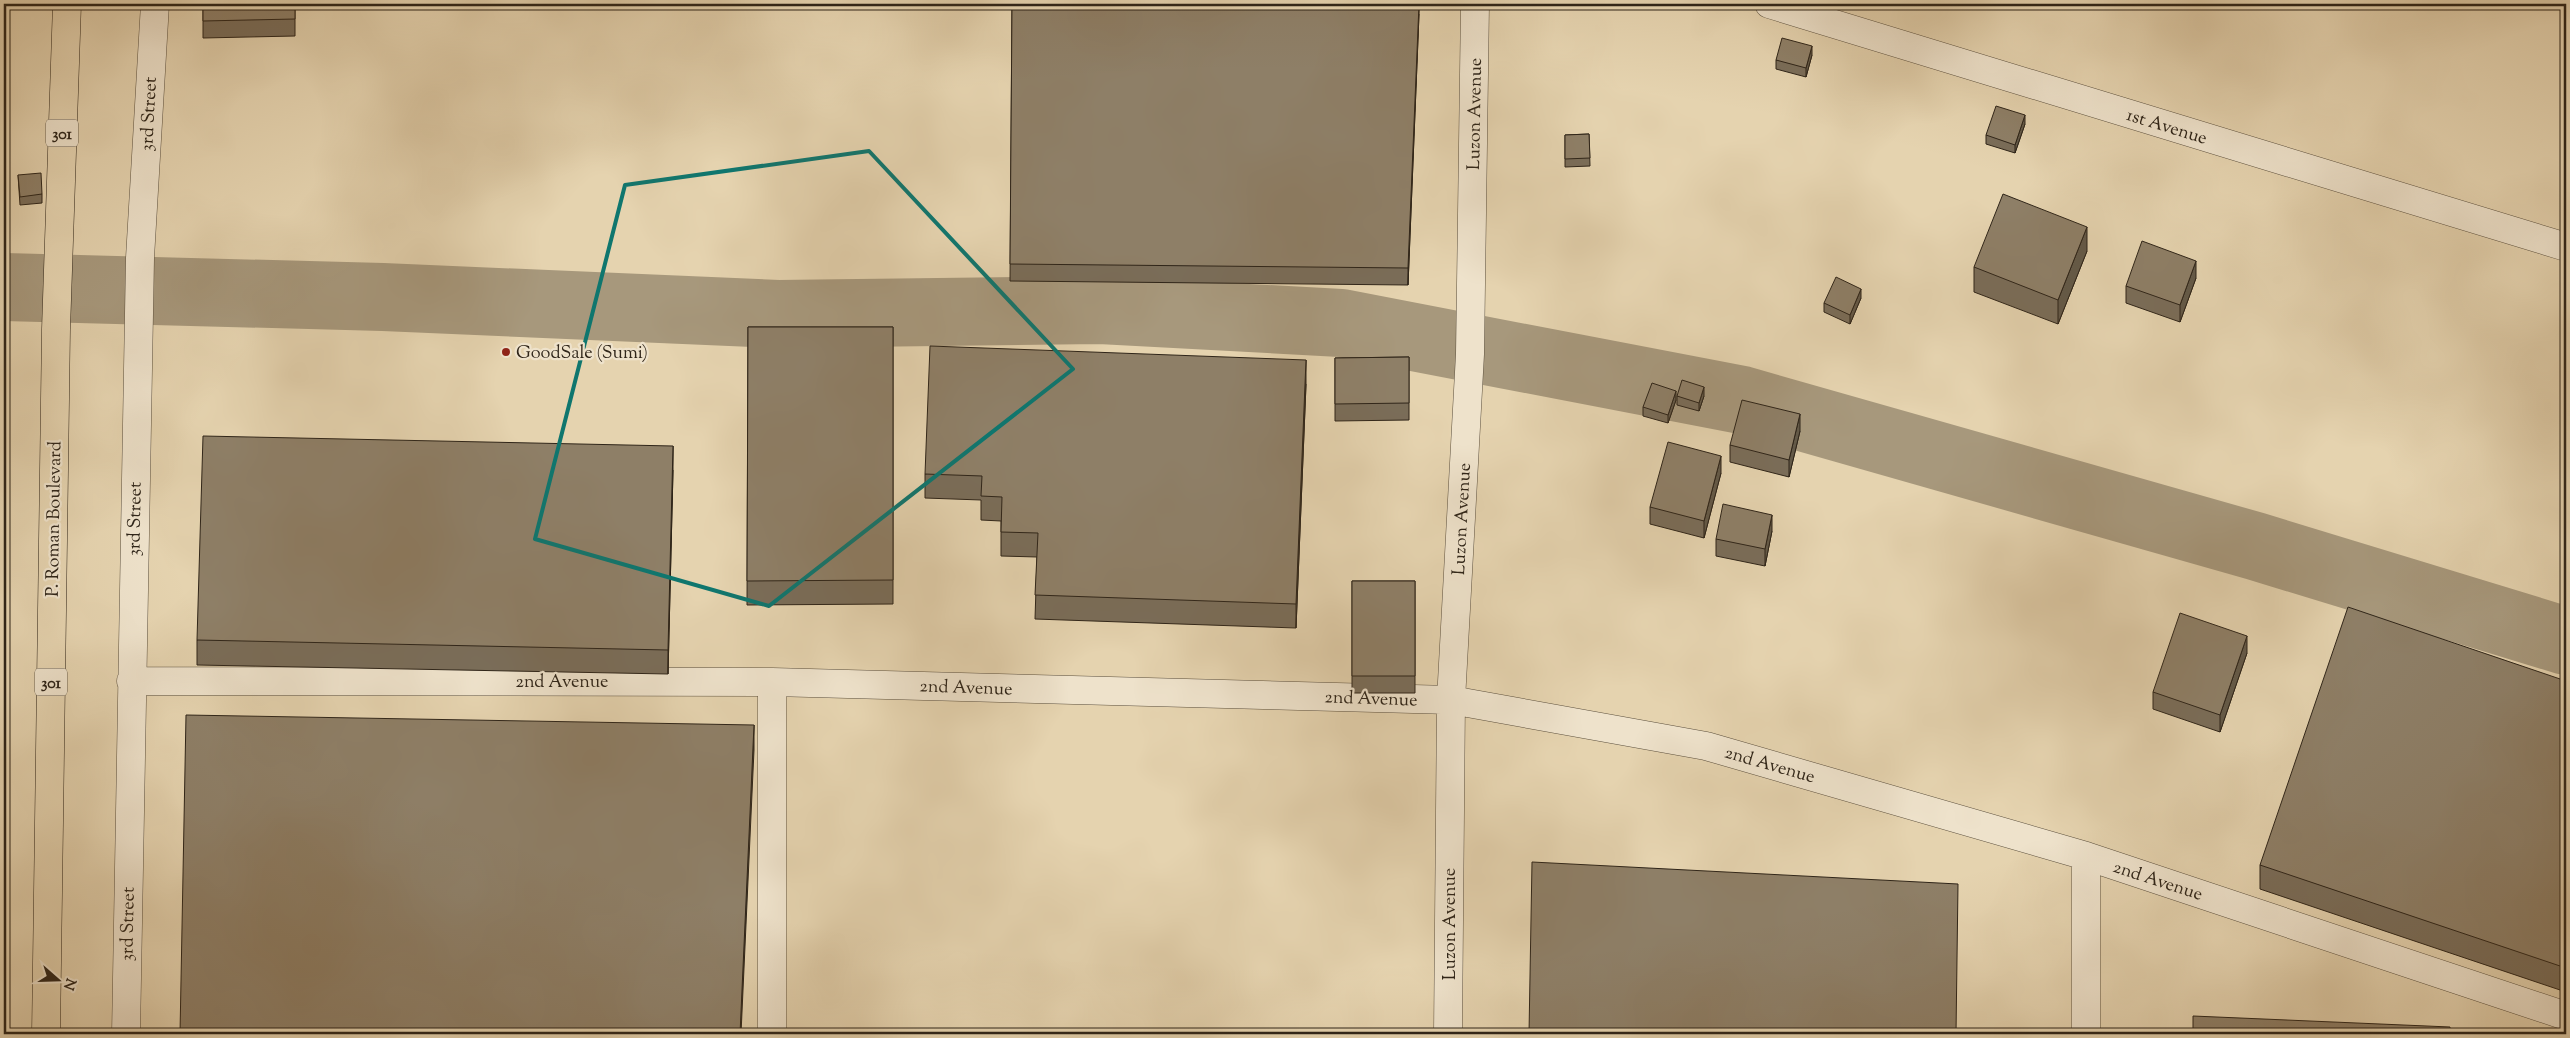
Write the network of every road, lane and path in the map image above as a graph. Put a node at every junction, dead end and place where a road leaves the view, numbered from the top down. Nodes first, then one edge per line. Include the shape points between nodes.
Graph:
1 (67, 4) edge
2 (155, 4) edge
3 (1475, 4) edge
4 (1769, 4) edge
5 (2566, 247) edge
6 (131, 681) junction
7 (772, 682) junction
8 (1451, 700) junction
9 (2086, 856) junction
10 (2566, 1016) edge
11 (46, 1034) edge
12 (126, 1034) edge
13 (772, 1034) edge
14 (1448, 1034) edge
15 (2086, 1034) edge

1 - 11 main road, P. Roman Boulevard / 301 via 56,329
2 - 6 street, 3rd Street via 140,258
3 - 8 street, Luzon Avenue via 1470,354
4 - 5 street, 1st Avenue
6 - 7 street, 2nd Avenue
6 - 12 street, 3rd Street
7 - 8 street, 2nd Avenue
7 - 13 street
8 - 9 street, 2nd Avenue via 1706,746
8 - 14 street, Luzon Avenue
9 - 10 street, 2nd Avenue
9 - 15 street

